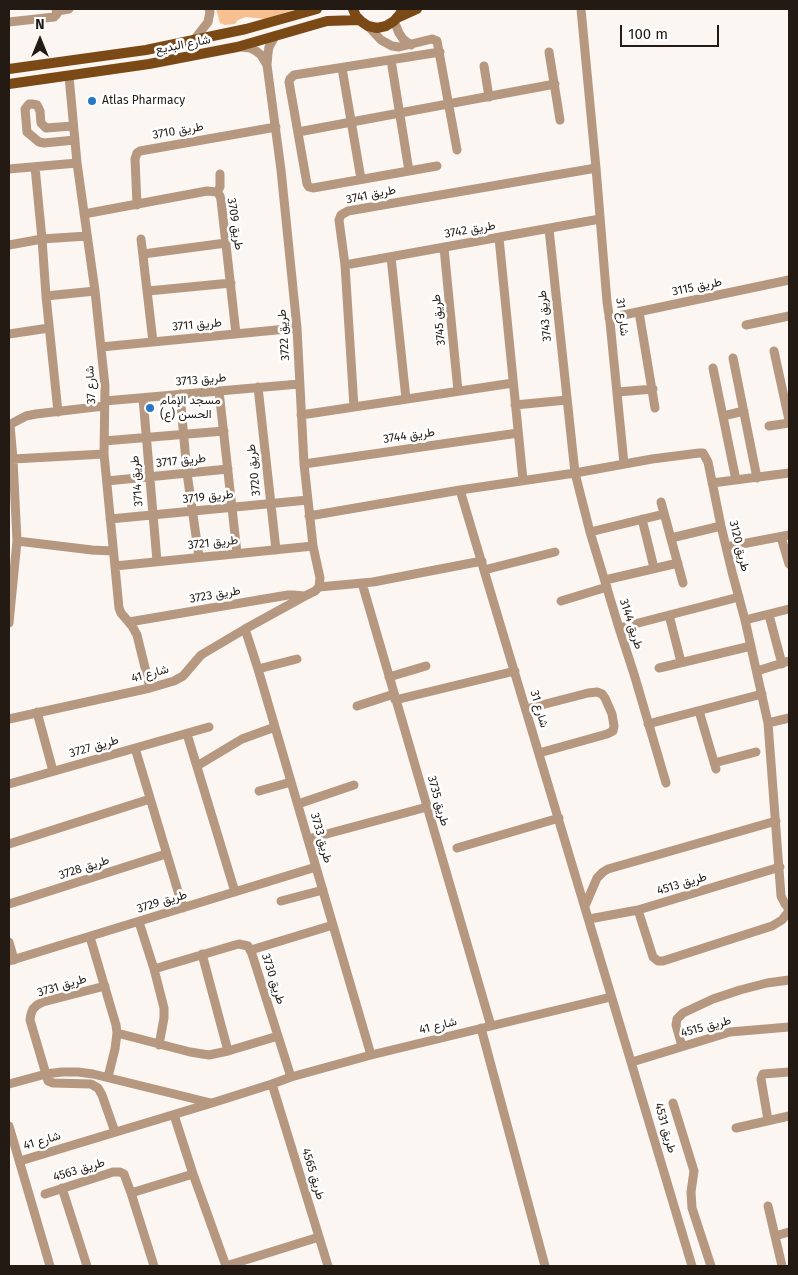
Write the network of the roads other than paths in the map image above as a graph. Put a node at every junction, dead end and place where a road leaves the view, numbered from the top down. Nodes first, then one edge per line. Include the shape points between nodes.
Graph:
1 (69, 9) edge
2 (209, 9) edge
3 (317, 9) edge
4 (353, 9) edge
5 (417, 9) edge
6 (581, 9) edge
7 (56, 10) edge
8 (398, 16) edge
9 (9, 22) edge
10 (364, 23) junction
11 (275, 36) junction
12 (194, 40) junction
13 (411, 44) junction
14 (237, 47) junction
15 (440, 52) junction
16 (549, 52) dead end
17 (391, 60) junction
18 (267, 65) junction
19 (484, 66) dead end
20 (342, 68) junction
21 (9, 69) edge
22 (69, 76) junction
23 (9, 84) edge
24 (555, 84) junction
25 (489, 97) junction
26 (449, 104) junction
27 (400, 113) junction
28 (560, 120) dead end
29 (351, 122) junction
30 (73, 126) junction
31 (276, 127) junction
32 (298, 132) junction
33 (75, 140) junction
34 (457, 150) dead end
35 (77, 163) junction
36 (35, 166) junction
37 (437, 166) dead end
38 (596, 168) junction
39 (9, 169) edge
40 (409, 171) junction
41 (220, 174) dead end
42 (361, 180) junction
43 (217, 192) junction
44 (137, 205) junction
45 (84, 214) junction
46 (600, 219) junction
47 (549, 229) junction
48 (87, 236) junction
49 (499, 238) junction
50 (42, 239) junction
51 (141, 239) dead end
52 (226, 243) junction
53 (9, 245) edge
54 (444, 248) junction
55 (143, 254) junction
56 (392, 257) junction
57 (345, 265) junction
58 (789, 280) edge
59 (231, 283) junction
60 (94, 290) junction
61 (148, 291) junction
62 (46, 296) junction
63 (639, 312) junction
64 (789, 316) edge
65 (609, 318) junction
66 (746, 325) dead end
67 (49, 328) junction
68 (296, 328) junction
69 (9, 334) edge
70 (236, 334) junction
71 (154, 342) junction
72 (101, 347) junction
73 (774, 351) dead end
74 (733, 358) dead end
75 (713, 368) dead end
76 (513, 383) junction
77 (299, 384) junction
78 (258, 387) junction
79 (652, 390) junction
80 (219, 391) junction
81 (458, 391) junction
82 (618, 392) junction
83 (180, 394) junction
84 (143, 398) junction
85 (406, 399) junction
86 (567, 400) junction
87 (104, 403) junction
88 (515, 405) junction
89 (354, 407) junction
90 (655, 408) dead end
91 (744, 411) junction
92 (58, 412) junction
93 (301, 415) junction
94 (722, 416) junction
95 (789, 422) edge
96 (9, 425) edge
97 (769, 426) dead end
98 (224, 431) junction
99 (518, 433) junction
100 (183, 435) junction
101 (146, 438) junction
102 (104, 441) junction
103 (104, 454) junction
104 (13, 459) junction
105 (304, 464) junction
106 (624, 464) junction
107 (228, 469) junction
108 (187, 473) junction
109 (575, 473) junction
110 (789, 473) edge
111 (150, 476) junction
112 (758, 478) junction
113 (522, 480) junction
114 (736, 480) junction
115 (107, 481) junction
116 (712, 483) junction
117 (460, 490) junction
118 (308, 500) junction
119 (661, 502) dead end
120 (271, 504) junction
121 (232, 507) junction
122 (192, 511) junction
123 (664, 514) junction
124 (153, 515) junction
125 (309, 516) junction
126 (110, 519) junction
127 (642, 519) junction
128 (721, 526) junction
129 (590, 532) junction
130 (785, 536) edge
131 (671, 538) junction
132 (14, 546) edge
133 (313, 546) junction
134 (726, 547) junction
135 (276, 550) junction
136 (113, 551) junction
137 (555, 552) dead end
138 (238, 554) junction
139 (199, 557) junction
140 (157, 561) junction
141 (482, 561) junction
142 (678, 563) junction
143 (789, 564) edge
144 (115, 566) junction
145 (654, 568) junction
146 (484, 570) junction
147 (362, 583) junction
148 (683, 583) dead end
149 (606, 584) junction
150 (319, 587) junction
151 (305, 596) junction
152 (739, 597) junction
153 (561, 601) dead end
154 (789, 610) edge
155 (769, 614) junction
156 (669, 615) junction
157 (745, 620) junction
158 (129, 622) junction
159 (9, 623) edge
160 (619, 628) junction
161 (245, 629) junction
162 (751, 646) junction
163 (297, 659) dead end
164 (681, 662) junction
165 (785, 662) edge
166 (426, 666) dead end
167 (659, 668) dead end
168 (258, 669) junction
169 (515, 671) junction
170 (757, 672) junction
171 (389, 677) junction
172 (150, 688) junction
173 (762, 694) junction
174 (395, 697) junction
175 (357, 706) dead end
176 (526, 708) junction
177 (699, 711) junction
178 (38, 712) junction
179 (789, 718) edge
180 (9, 719) edge
181 (768, 723) junction
182 (648, 724) junction
183 (209, 727) dead end
184 (275, 728) junction
185 (187, 734) junction
186 (135, 748) junction
187 (756, 752) dead end
188 (539, 753) junction
189 (197, 766) junction
190 (53, 771) junction
191 (292, 782) junction
192 (666, 783) dead end
193 (9, 784) edge
194 (354, 785) dead end
195 (259, 791) dead end
196 (150, 799) junction
197 (298, 804) junction
198 (427, 807) junction
199 (559, 818) junction
200 (776, 821) junction
201 (308, 838) junction
202 (9, 844) edge
203 (457, 848) dead end
204 (166, 854) junction
205 (780, 867) junction
206 (316, 868) junction
207 (323, 890) junction
208 (785, 891) edge
209 (235, 892) junction
210 (281, 901) dead end
211 (9, 904) edge
212 (585, 906) junction
213 (183, 908) junction
214 (638, 910) junction
215 (789, 910) edge
216 (589, 919) junction
217 (138, 922) junction
218 (333, 925) junction
219 (90, 937) junction
220 (9, 942) edge
221 (251, 950) junction
222 (202, 954) junction
223 (12, 961) edge
224 (154, 969) junction
225 (789, 980) edge
226 (105, 986) junction
227 (612, 997) junction
228 (486, 1027) junction
229 (789, 1027) edge
230 (117, 1034) junction
231 (278, 1036) junction
232 (159, 1045) junction
233 (682, 1046) junction
234 (228, 1051) junction
235 (371, 1055) junction
236 (632, 1062) junction
237 (789, 1072) edge
238 (46, 1074) junction
239 (291, 1077) junction
240 (108, 1078) junction
241 (9, 1084) edge
242 (273, 1087) junction
243 (673, 1103) dead end
244 (212, 1104) junction
245 (174, 1115) junction
246 (789, 1116) edge
247 (768, 1120) junction
248 (9, 1126) edge
249 (736, 1128) dead end
250 (115, 1132) junction
251 (20, 1161) junction
252 (193, 1174) junction
253 (62, 1188) junction
254 (131, 1193) junction
255 (45, 1194) dead end
256 (768, 1206) dead end
257 (789, 1232) edge
258 (775, 1236) junction
259 (319, 1237) junction
260 (50, 1266) edge
261 (87, 1266) edge
262 (154, 1266) edge
263 (226, 1266) edge
264 (328, 1266) edge
265 (545, 1266) edge
266 (692, 1266) edge
267 (711, 1266) edge
268 (782, 1266) edge

1 - 7 street
2 - 12 street via 208,22
3 - 12 main road, شارع البديع
4 - 10 main road
5 - 8 main road
6 - 38 street, شارع 31
7 - 9 street via 54,17
8 - 10 main road, شارع البديع via 382,27
8 - 13 street via 399,34
10 - 11 main road, شارع البديع via 327,21
10 - 13 street via 392,46
11 - 14 main road, شارع البديع
11 - 18 street, طريق 3722 via 269,47
12 - 21 main road, شارع البديع
13 - 15 street via 434,39
14 - 18 street via 256,51
14 - 22 main road, شارع البديع
15 - 17 street
15 - 26 street
16 - 24 street
17 - 20 street
17 - 27 street
18 - 31 street, طريق 3722
19 - 25 street
20 - 29 street
20 - 32 street via 290,79
22 - 23 main road, شارع البديع
22 - 30 street, شارع 37
24 - 25 street
24 - 28 street
25 - 26 street
26 - 27 street
26 - 34 street
27 - 29 street
27 - 40 street
29 - 32 street
29 - 42 street
30 - 33 street, شارع 37
30 - 33 street via 46,128 41,123 38,105 29,104 25,109 27,132 39,142
31 - 44 street, طريق 3710 via 137,152 134,158
31 - 68 street, طريق 3722
32 - 42 street via 309,188
33 - 35 street, شارع 37
35 - 36 street
35 - 45 street, شارع 37
36 - 39 street
36 - 50 street
37 - 40 street
38 - 46 street, شارع 31
38 - 57 street, طريق 3741 via 348,211 338,220
40 - 42 street
41 - 43 street
43 - 44 street, طريق 3709
43 - 52 street, طريق 3709 via 221,200
44 - 45 street, طريق 3709
45 - 48 street, شارع 37
46 - 47 street, طريق 3742
46 - 65 street, شارع 31
47 - 49 street, طريق 3742
47 - 86 street, طريق 3743
48 - 50 street
48 - 60 street, شارع 37
49 - 54 street, طريق 3742
49 - 76 street
50 - 53 street
50 - 62 street
51 - 55 street
52 - 55 street
52 - 59 street, طريق 3709
54 - 56 street, طريق 3742
54 - 81 street, طريق 3745
55 - 61 street
56 - 57 street, طريق 3742
56 - 85 street
57 - 89 street, طريق 3741
58 - 63 street, طريق 3115
59 - 61 street
59 - 70 street, طريق 3709
60 - 62 street
60 - 72 street, شارع 37
61 - 71 street
62 - 67 street
63 - 65 street, طريق 3115
63 - 79 street
64 - 66 street
65 - 82 street, شارع 31
67 - 69 street
67 - 92 street
68 - 70 street, طريق 3711
68 - 77 street, طريق 3722
70 - 71 street, طريق 3711
71 - 72 street, طريق 3711
72 - 87 street, شارع 37
73 - 95 street
74 - 91 street
75 - 94 street
76 - 81 street
76 - 88 street
77 - 78 street, طريق 3713
77 - 93 street, طريق 3722
78 - 80 street, طريق 3713
78 - 120 street, طريق 3720
79 - 82 street
79 - 90 street
80 - 83 street, طريق 3713
80 - 98 street
81 - 85 street
82 - 106 street, شارع 31
83 - 84 street, طريق 3713
83 - 100 street
84 - 87 street, طريق 3713
84 - 101 street, طريق 3714
85 - 89 street
86 - 88 street
86 - 109 street, طريق 3743
87 - 92 street, طريق 3713
87 - 102 street, شارع 37
88 - 99 street
89 - 93 street
91 - 94 street
91 - 112 street
92 - 96 street, طريق 3713 via 26,416
93 - 105 street, طريق 3722
94 - 114 street
95 - 97 street
96 - 104 street
98 - 100 street
98 - 107 street
99 - 105 street, طريق 3744
99 - 113 street
100 - 101 street
100 - 108 street
101 - 102 street
101 - 111 street, طريق 3714
102 - 103 street, شارع 37
103 - 104 street
103 - 115 street, شارع 37
104 - 132 street
105 - 118 street, طريق 3722
106 - 109 street
106 - 116 street, طريق 3120 via 699,453 706,458
107 - 108 street, طريق 3717
107 - 121 street
108 - 111 street, طريق 3717
108 - 122 street
109 - 113 street
109 - 129 street, طريق 3144
110 - 112 street
111 - 115 street, طريق 3717
111 - 124 street, طريق 3714
112 - 114 street
113 - 117 street
114 - 116 street
115 - 126 street, شارع 37
116 - 128 street, طريق 3120
117 - 125 street
117 - 141 street, شارع 31
118 - 120 street, طريق 3719
118 - 125 street, طريق 3722
119 - 123 street
120 - 121 street, طريق 3719
120 - 135 street, طريق 3720
121 - 122 street, طريق 3719
121 - 138 street
122 - 124 street, طريق 3719
122 - 139 street
123 - 127 street
123 - 131 street
124 - 126 street, طريق 3719
124 - 140 street, طريق 3714
125 - 133 street, طريق 3722
126 - 136 street, شارع 37
127 - 129 street
127 - 145 street
128 - 131 street
128 - 134 street, طريق 3120
129 - 149 street, طريق 3144
130 - 134 street
130 - 143 street
131 - 142 street
132 - 136 street
132 - 159 street
133 - 135 street, طريق 3721
133 - 150 street, طريق 3722
134 - 152 street, طريق 3120
135 - 138 street, طريق 3721
136 - 144 street, شارع 37
137 - 146 street
138 - 139 street, طريق 3721
139 - 140 street, طريق 3721
140 - 144 street, طريق 3721
141 - 146 street, شارع 31
141 - 147 street
142 - 145 street
142 - 148 street
144 - 158 street, شارع 37 via 119,608
145 - 149 street
146 - 169 street, شارع 31
147 - 150 street
147 - 171 street, طريق 3735
149 - 153 street
149 - 160 street, طريق 3144
150 - 151 street
151 - 158 street, طريق 3723 via 288,595
151 - 161 street, شارع 41
152 - 156 street
152 - 157 street, طريق 3120
154 - 155 street
155 - 157 street
155 - 165 street
156 - 160 street
156 - 164 street
157 - 162 street, طريق 3120
158 - 172 street, شارع 37 via 137,635
160 - 182 street, طريق 3144
161 - 168 street, طريق 3733
161 - 172 street, شارع 41 via 201,655 178,679
162 - 164 street
162 - 170 street, طريق 3120
163 - 168 street
164 - 167 street
165 - 170 street
166 - 171 street
168 - 184 street, طريق 3733
169 - 174 street
169 - 176 street, شارع 31
170 - 173 street, طريق 3120
171 - 174 street, طريق 3735
172 - 178 street, شارع 41
173 - 177 street
173 - 181 street, طريق 3120
174 - 175 street
174 - 198 street, طريق 3735
176 - 188 street, شارع 31
176 - 188 street via 597,692 605,698 612,714 613,731
177 - 182 street
177 - 187 street via 715,766
178 - 180 street, شارع 41
178 - 190 street
179 - 181 street
181 - 200 street, طريق 3120
182 - 192 street, طريق 3144
183 - 185 street, طريق 3727
184 - 189 street via 242,738
184 - 191 street, طريق 3733
185 - 186 street, طريق 3727
185 - 189 street
186 - 190 street, طريق 3727
186 - 196 street
188 - 199 street, شارع 31
189 - 209 street
190 - 193 street, طريق 3727
191 - 195 street
191 - 197 street, طريق 3733
194 - 197 street
196 - 202 street
196 - 204 street
197 - 201 street, طريق 3733
198 - 201 street
198 - 228 street, طريق 3735
199 - 203 street
199 - 212 street, شارع 31
200 - 205 street, طريق 3120
200 - 212 street via 608,869 598,878
201 - 206 street, طريق 3733
204 - 211 street, طريق 3728
204 - 213 street
205 - 208 street, طريق 3120
205 - 214 street, طريق 4513
206 - 207 street, طريق 3733
206 - 209 street, طريق 3729
207 - 210 street
207 - 218 street, طريق 3733
208 - 215 street via 783,900
209 - 213 street, طريق 3729
212 - 216 street, شارع 31
213 - 217 street, طريق 3729
214 - 215 street via 653,957 658,961 772,926
214 - 216 street, طريق 4513
216 - 227 street, شارع 31
217 - 219 street, طريق 3729
217 - 224 street
218 - 221 street
218 - 235 street, طريق 3733
219 - 223 street, طريق 3729
219 - 226 street, طريق 3731
220 - 223 street, طريق 3729
221 - 222 street, طريق 3730 via 239,944
221 - 231 street, طريق 3730
222 - 224 street, طريق 3730
222 - 234 street
224 - 232 street via 164,1008
225 - 233 street via 740,990 684,1013 676,1025
226 - 230 street, طريق 3731
226 - 238 street, طريق 3731 via 43,1002 33,1009 30,1020
227 - 228 street, شارع 41
227 - 236 street, طريق 4531
228 - 235 street, شارع 41
228 - 265 street, طريق 3735
229 - 233 street, طريق 4515 via 730,1032
230 - 232 street
230 - 240 street, طريق 3731
231 - 234 street
231 - 239 street, طريق 3730
232 - 234 street via 209,1055
233 - 236 street, طريق 4515
235 - 239 street, شارع 41
236 - 266 street, طريق 4531
237 - 247 street via 763,1074 761,1079
238 - 240 street via 78,1072
238 - 241 street
238 - 250 street via 48,1081 53,1083 86,1083 98,1088
239 - 242 street, شارع 41
240 - 244 street
242 - 244 street, شارع 41
242 - 259 street, طريق 4565
243 - 267 street via 694,1171 692,1204
244 - 245 street, شارع 41
245 - 250 street, شارع 41
245 - 252 street
246 - 247 street
247 - 249 street
248 - 251 street
250 - 251 street, شارع 41
251 - 260 street
252 - 254 street
252 - 263 street
253 - 254 street, طريق 4563 via 120,1172 124,1174
253 - 255 street, طريق 4563
253 - 261 street
254 - 262 street
256 - 258 street
257 - 258 street
258 - 268 street
259 - 263 street
259 - 264 street, طريق 4565

